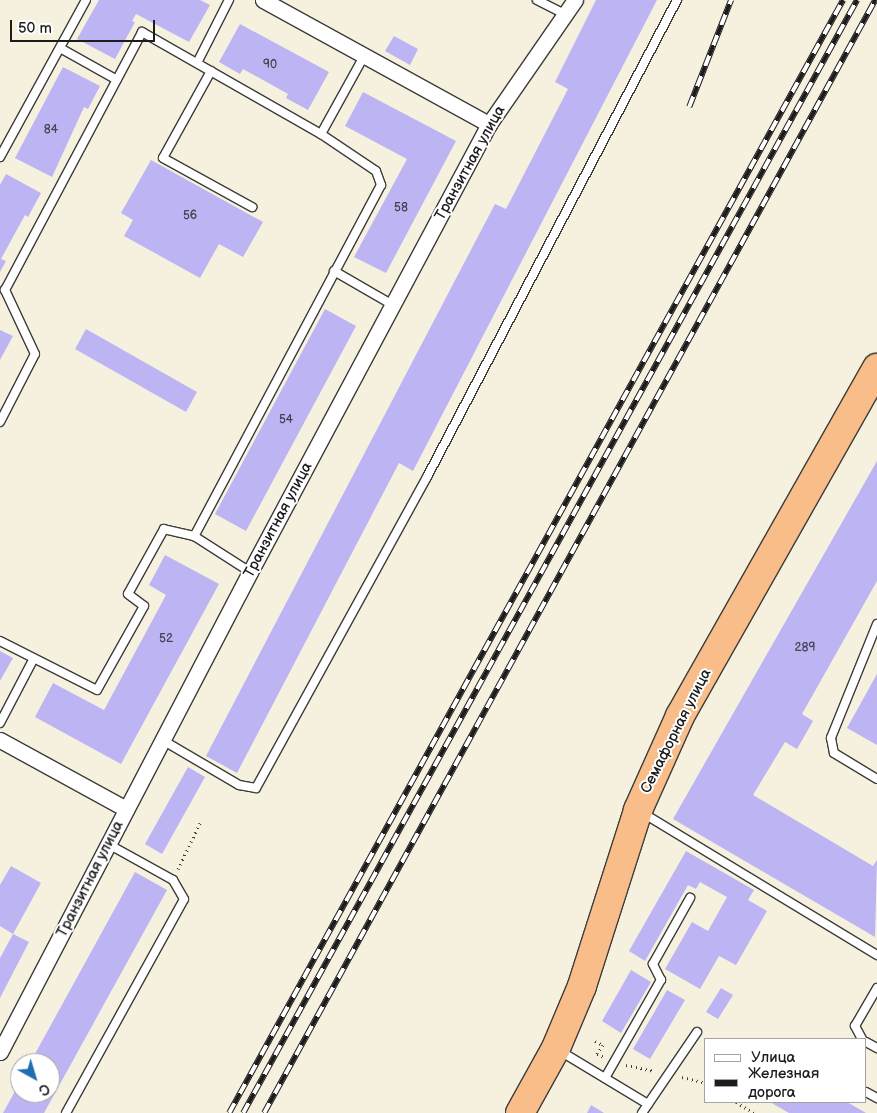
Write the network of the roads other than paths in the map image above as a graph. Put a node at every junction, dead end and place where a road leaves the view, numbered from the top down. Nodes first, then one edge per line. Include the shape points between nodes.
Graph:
1 (86, 0) edge
2 (229, 0) edge
3 (263, 0) edge
4 (537, 0) edge
5 (575, 0) edge
6 (677, 0) edge
7 (565, 14) junction
8 (60, 48) junction
9 (364, 56) junction
10 (197, 62) junction
11 (210, 71) junction
12 (117, 80) junction
13 (489, 124) junction
14 (321, 134) junction
15 (0, 157) edge
16 (252, 208) dead end
17 (334, 271) junction
18 (392, 305) junction
19 (877, 368) edge
20 (0, 422) edge
21 (194, 536) junction
22 (250, 572) junction
23 (877, 624) edge
24 (0, 641) edge
25 (33, 660) junction
26 (0, 723) edge
27 (0, 740) edge
28 (164, 741) junction
29 (877, 779) edge
30 (126, 810) junction
31 (638, 810) junction
32 (108, 844) junction
33 (690, 898) dead end
34 (877, 955) edge
35 (877, 988) edge
36 (698, 1032) dead end
37 (861, 1038) edge
38 (556, 1048) junction
39 (0, 1052) edge
40 (606, 1078) junction
41 (648, 1104) junction
42 (66, 1113) edge
43 (520, 1113) edge
44 (642, 1113) edge

1 - 8 lane
2 - 10 lane
3 - 9 street
4 - 7 lane
5 - 7 street, Транзитная улица
6 - 28 lane via 427,477 256,788 239,785
7 - 13 street, Транзитная улица
8 - 12 lane
8 - 15 lane
9 - 13 street
9 - 14 lane
10 - 11 lane
10 - 12 lane via 142,32
11 - 14 lane
11 - 16 lane via 163,158
12 - 20 lane via 5,290 36,354
13 - 18 street, Транзитная улица
14 - 17 lane via 376,171 381,185
17 - 18 lane
17 - 21 lane
18 - 22 street, Транзитная улица
19 - 31 highway, Семафорная улица via 680,716
21 - 22 lane
21 - 25 lane via 164,529 128,594 144,606 96,690
22 - 28 street, Транзитная улица
23 - 29 lane via 830,738 834,753
24 - 25 lane
25 - 26 lane
27 - 30 street
28 - 30 street, Транзитная улица
30 - 32 street, Транзитная улица
31 - 34 lane
31 - 38 highway, Семафорная улица via 582,986
32 - 39 street, Транзитная улица
32 - 42 lane via 172,880 184,899
33 - 40 lane via 654,964 661,980
35 - 37 lane via 855,1026
36 - 41 lane
38 - 40 lane
38 - 43 highway, Семафорная улица
40 - 41 lane
41 - 44 lane

